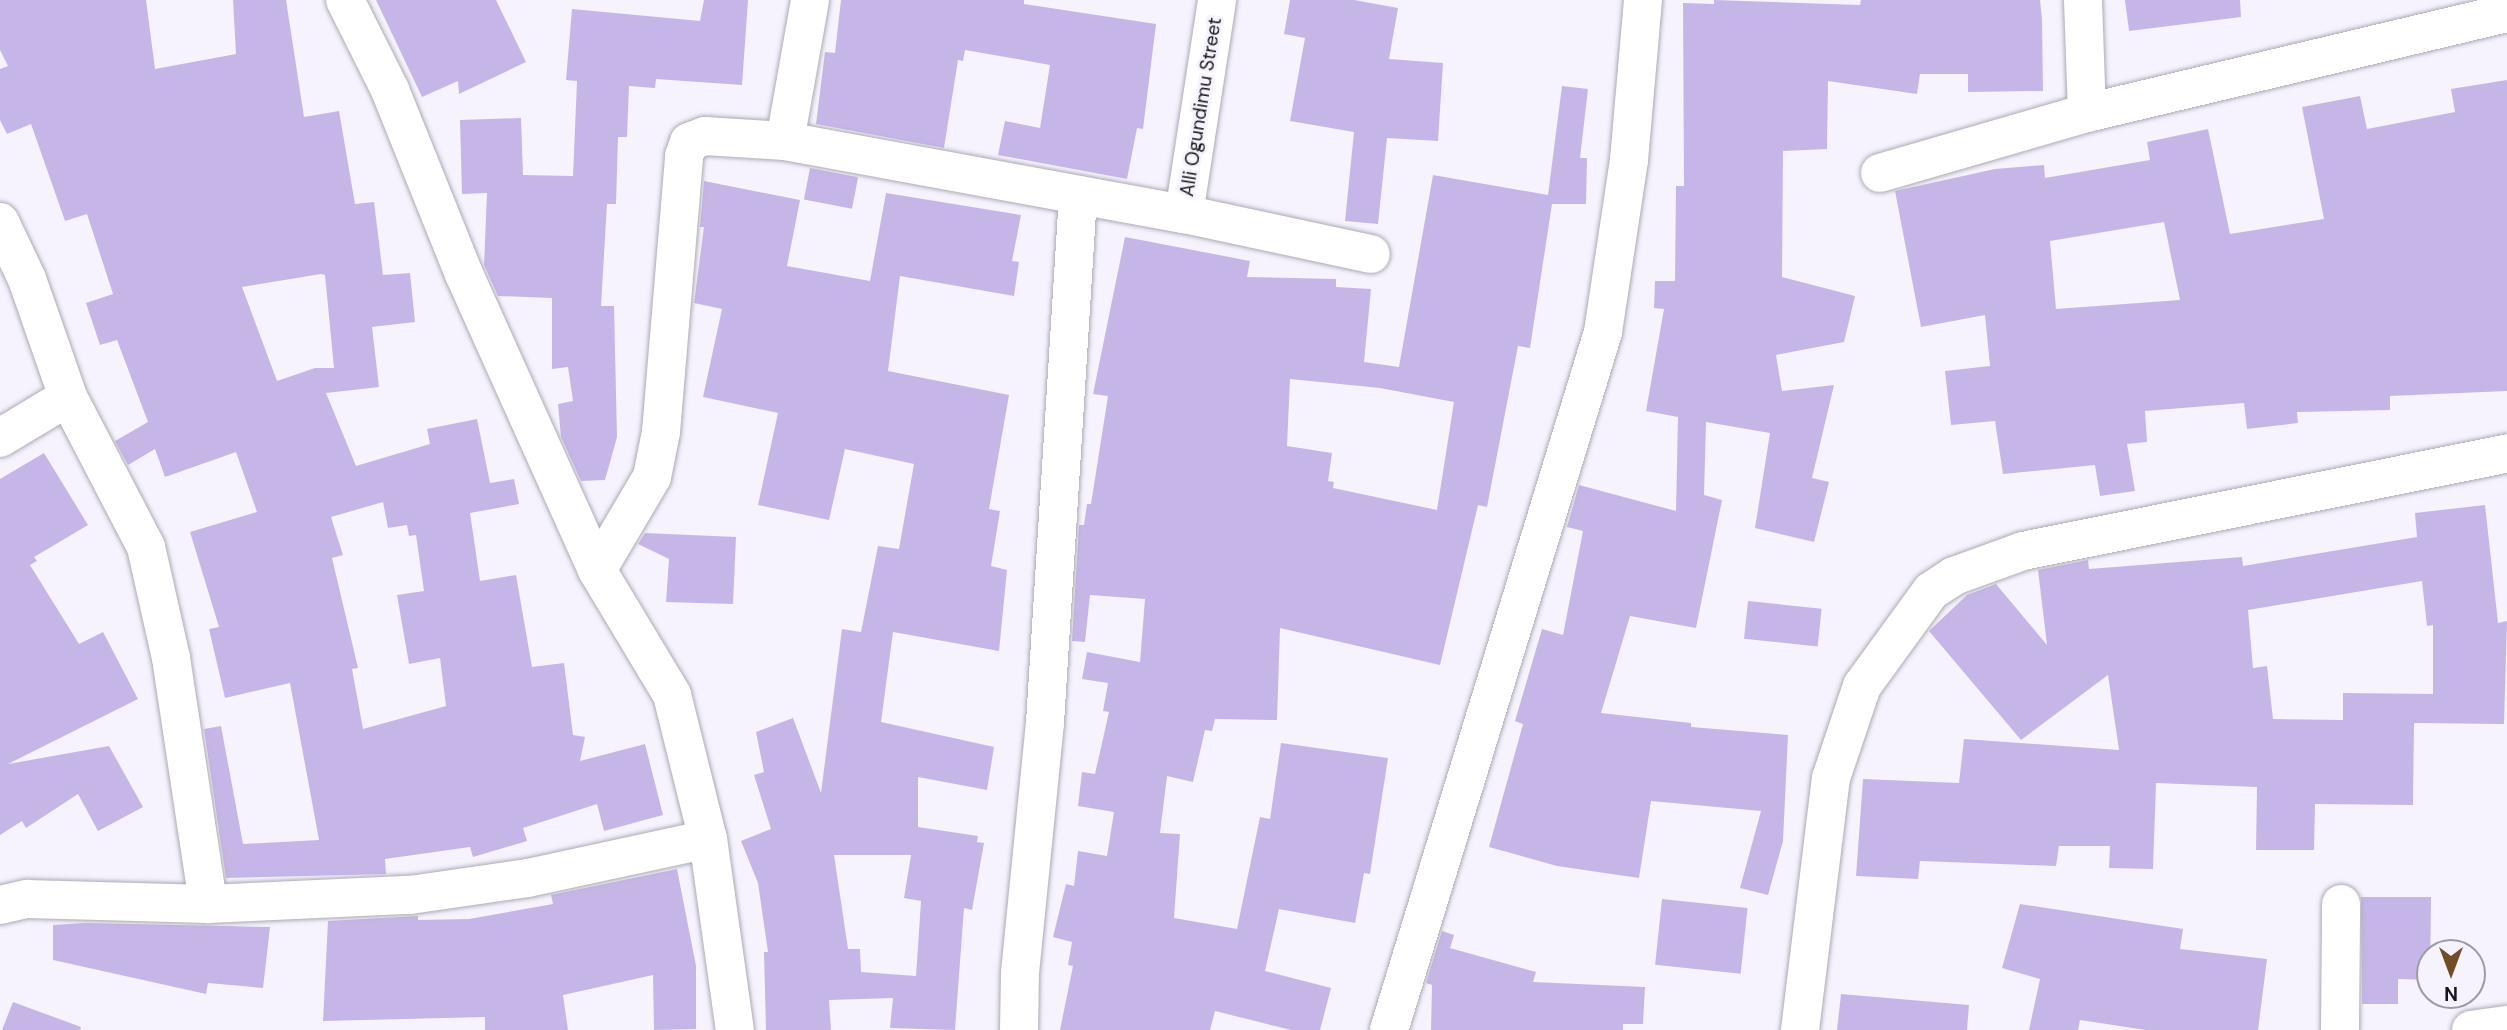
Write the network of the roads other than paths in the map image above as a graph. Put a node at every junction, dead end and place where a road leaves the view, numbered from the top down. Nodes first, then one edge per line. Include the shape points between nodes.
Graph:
1 (345, 0) edge
2 (810, 0) edge
3 (1217, 0) edge
4 (1643, 0) edge
5 (2083, 0) edge
6 (2507, 13) edge
7 (2087, 113) junction
8 (785, 141) junction
9 (1880, 173) dead end
10 (1078, 195) junction
11 (1184, 214) junction
12 (0, 222) edge
13 (1371, 254) dead end
14 (68, 397) junction
15 (0, 438) edge
16 (2507, 453) edge
17 (597, 570) junction
18 (708, 839) junction
19 (208, 904) junction
20 (2341, 904) dead end
21 (0, 905) edge
22 (2507, 1025) edge
23 (735, 1030) edge
24 (1019, 1030) edge
25 (1390, 1030) edge
26 (1800, 1030) edge
27 (2340, 1030) edge
28 (2471, 1030) edge

1 - 17 street via 390,90 464,274
2 - 8 street
3 - 11 street, Alli Ogundimu Street
4 - 25 street via 1629,160 1603,332
5 - 7 street
6 - 7 street
7 - 9 street
8 - 10 street
8 - 17 street via 705,136 690,142 684,156 661,432 652,477
10 - 11 street
10 - 24 street via 1045,723 1020,973
11 - 13 street
12 - 14 street via 27,279
14 - 15 street
14 - 19 street via 146,547 171,658
16 - 26 street via 2023,551 1954,576 1931,591 1862,686 1831,778
17 - 18 street via 672,695
18 - 19 street via 528,878 410,895
18 - 23 street
19 - 21 street via 27,899
20 - 27 street
22 - 28 street

